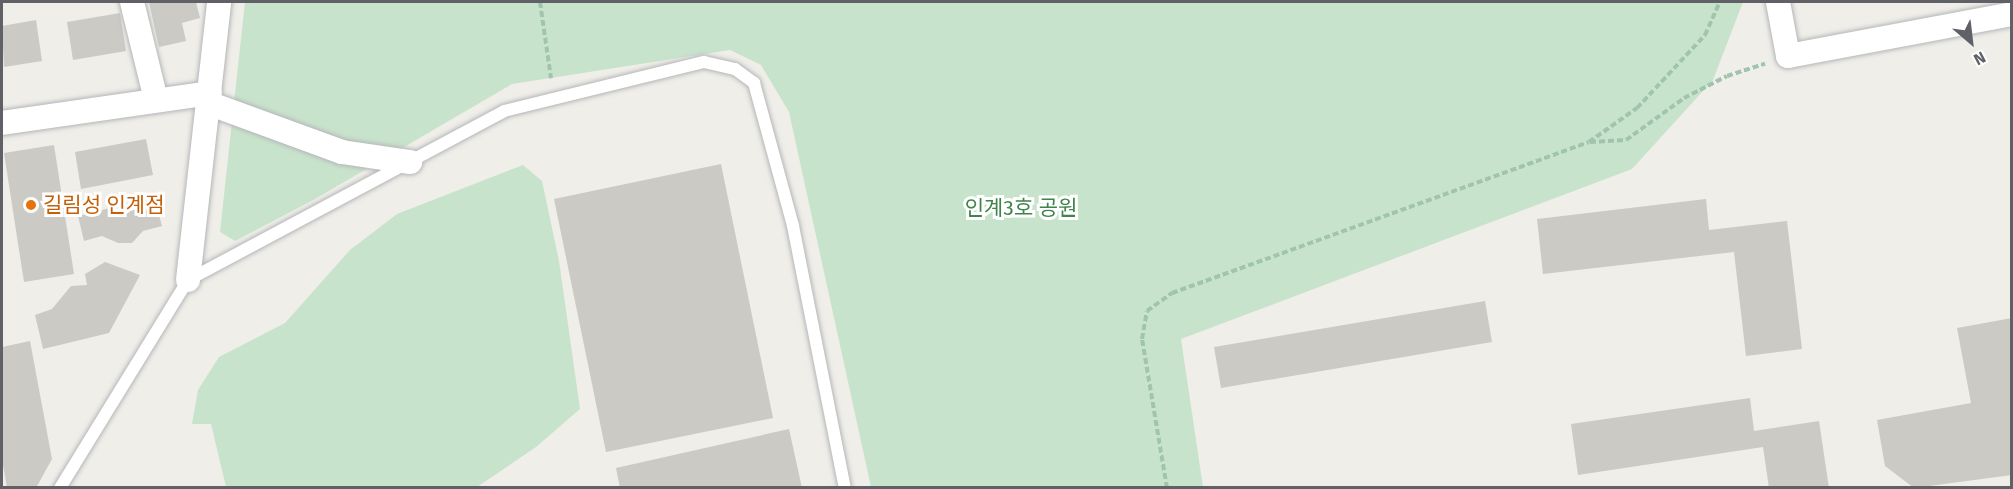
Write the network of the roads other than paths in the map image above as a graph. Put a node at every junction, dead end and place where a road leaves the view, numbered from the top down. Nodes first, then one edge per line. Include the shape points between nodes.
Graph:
1 (132, 2) edge
2 (219, 2) edge
3 (1778, 2) edge
4 (2012, 14) edge
5 (209, 98) junction
6 (156, 100) junction
7 (2, 123) edge
8 (410, 162) junction
9 (188, 280) junction
10 (60, 488) edge
11 (846, 488) edge

1 - 6 street
2 - 5 street
3 - 4 street via 1788,56
5 - 6 street
5 - 8 street via 342,153
5 - 9 street
6 - 7 street
8 - 9 lane
8 - 11 lane via 504,111 704,62 735,69 754,84 793,226
9 - 10 lane

